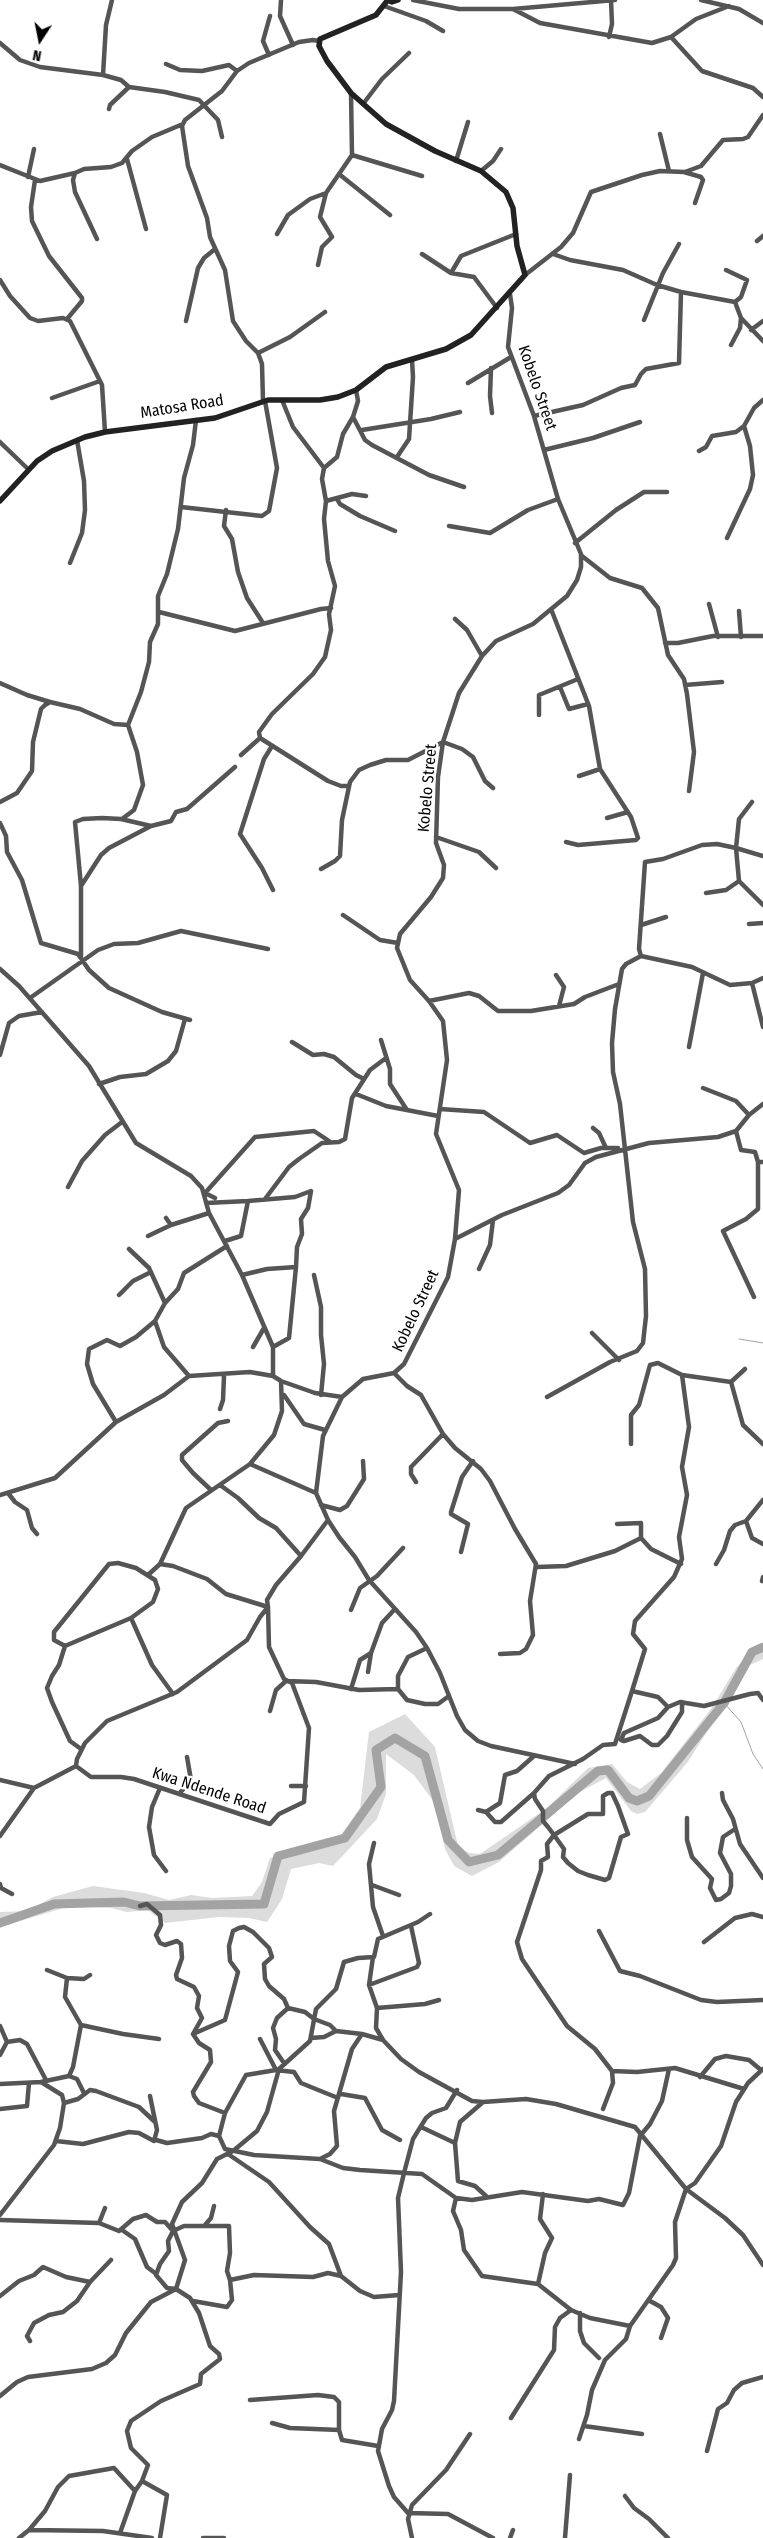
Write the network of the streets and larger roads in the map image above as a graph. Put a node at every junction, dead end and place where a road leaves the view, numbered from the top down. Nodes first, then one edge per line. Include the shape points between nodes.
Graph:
1 (112, 0) edge
2 (281, 0) edge
3 (398, 0) edge
4 (413, 0) edge
5 (611, 0) edge
6 (615, 0) edge
7 (701, 0) edge
8 (386, 2) edge
9 (730, 6) junction
10 (513, 9) junction
11 (270, 16) dead end
12 (763, 23) edge
13 (443, 32) dead end
14 (609, 36) junction
15 (671, 37) junction
16 (319, 41) junction
17 (0, 43) edge
18 (293, 45) junction
19 (409, 52) dead end
20 (269, 55) junction
21 (166, 64) dead end
22 (237, 71) junction
23 (103, 76) junction
24 (129, 88) junction
25 (351, 93) junction
26 (763, 97) edge
27 (362, 104) junction
28 (205, 105) junction
29 (109, 109) dead end
30 (763, 115) edge
31 (468, 122) dead end
32 (182, 124) junction
33 (660, 134) dead end
34 (222, 137) dead end
35 (34, 149) dead end
36 (501, 149) dead end
37 (352, 155) junction
38 (127, 159) junction
39 (456, 161) junction
40 (0, 164) edge
41 (481, 171) junction
42 (668, 171) junction
43 (684, 172) junction
44 (76, 173) junction
45 (339, 174) junction
46 (28, 176) junction
47 (422, 176) dead end
48 (35, 180) junction
49 (326, 192) junction
50 (696, 203) dead end
51 (390, 215) dead end
52 (146, 229) dead end
53 (277, 234) dead end
54 (516, 234) junction
55 (763, 236) edge
56 (96, 239) dead end
57 (757, 241) dead end
58 (679, 244) dead end
59 (215, 248) junction
60 (422, 254) dead end
61 (553, 254) junction
62 (318, 265) dead end
63 (726, 270) dead end
64 (451, 273) junction
65 (525, 275) junction
66 (0, 280) edge
67 (657, 286) junction
68 (681, 292) junction
69 (510, 294) junction
70 (735, 302) junction
71 (497, 308) junction
72 (325, 312) dead end
73 (741, 318) junction
74 (67, 319) junction
75 (644, 320) dead end
76 (186, 321) dead end
77 (763, 321) edge
78 (751, 330) junction
79 (763, 340) edge
80 (731, 345) dead end
81 (258, 353) junction
82 (512, 357) junction
83 (412, 360) junction
84 (491, 368) junction
85 (100, 381) junction
86 (468, 383) dead end
87 (356, 390) junction
88 (52, 398) dead end
89 (282, 400) junction
90 (763, 400) edge
91 (264, 401) junction
92 (460, 412) dead end
93 (492, 413) dead end
94 (534, 416) junction
95 (353, 417) junction
96 (196, 420) junction
97 (409, 422) junction
98 (640, 422) dead end
99 (744, 426) junction
100 (362, 430) junction
101 (105, 432) junction
102 (77, 440) junction
103 (0, 442) edge
104 (544, 450) junction
105 (699, 452) dead end
106 (397, 457) junction
107 (324, 468) junction
108 (28, 469) junction
109 (464, 487) dead end
110 (667, 492) dead end
111 (366, 496) dead end
112 (337, 499) junction
113 (558, 499) junction
114 (0, 501) edge
115 (326, 501) junction
116 (180, 507) junction
117 (226, 510) junction
118 (450, 526) dead end
119 (395, 531) dead end
120 (727, 538) dead end
121 (576, 543) junction
122 (581, 554) junction
123 (70, 562) dead end
124 (709, 604) dead end
125 (331, 608) junction
126 (551, 609) junction
127 (739, 611) dead end
128 (159, 612) junction
129 (455, 619) dead end
130 (263, 623) junction
131 (763, 636) edge
132 (718, 637) junction
133 (741, 637) junction
134 (665, 643) junction
135 (482, 656) junction
136 (578, 679) junction
137 (722, 682) dead end
138 (0, 683) edge
139 (685, 685) junction
140 (560, 687) junction
141 (50, 702) junction
142 (588, 704) junction
143 (538, 715) dead end
144 (128, 725) junction
145 (260, 738) junction
146 (443, 742) junction
147 (272, 746) junction
148 (241, 756) dead end
149 (235, 766) dead end
150 (600, 769) junction
151 (579, 776) dead end
152 (349, 786) junction
153 (493, 788) dead end
154 (688, 792) dead end
155 (0, 802) edge
156 (752, 802) dead end
157 (628, 812) junction
158 (607, 818) dead end
159 (121, 819) junction
160 (0, 823) edge
161 (151, 826) junction
162 (436, 837) junction
163 (566, 842) dead end
164 (736, 848) junction
165 (763, 856) edge
166 (496, 868) dead end
167 (321, 869) dead end
168 (739, 881) junction
169 (81, 886) junction
170 (273, 890) dead end
171 (706, 894) dead end
172 (763, 905) edge
173 (343, 916) dead end
174 (666, 917) dead end
175 (763, 923) edge
176 (750, 924) dead end
177 (641, 925) junction
178 (398, 943) junction
179 (268, 949) dead end
180 (642, 956) junction
181 (82, 958) junction
182 (0, 969) edge
183 (703, 973) junction
184 (556, 975) dead end
185 (762, 979) edge
186 (752, 983) junction
187 (619, 984) junction
188 (30, 998) junction
189 (429, 1001) junction
190 (559, 1006) junction
191 (42, 1012) junction
192 (763, 1027) edge
193 (381, 1040) dead end
194 (292, 1042) dead end
195 (688, 1047) dead end
196 (0, 1055) edge
197 (386, 1058) junction
198 (364, 1079) junction
199 (99, 1084) junction
200 (703, 1088) dead end
201 (356, 1094) junction
202 (763, 1104) edge
203 (440, 1109) junction
204 (407, 1110) junction
205 (749, 1115) junction
206 (438, 1116) junction
207 (122, 1122) junction
208 (594, 1128) dead end
209 (736, 1131) junction
210 (329, 1141) junction
211 (606, 1148) junction
212 (624, 1149) junction
213 (761, 1162) edge
214 (68, 1187) dead end
215 (205, 1193) junction
216 (215, 1198) junction
217 (265, 1199) junction
218 (206, 1201) junction
219 (248, 1201) junction
220 (220, 1202) junction
221 (210, 1213) junction
222 (166, 1218) dead end
223 (493, 1220) junction
224 (171, 1225) junction
225 (148, 1236) dead end
226 (455, 1239) junction
227 (226, 1244) junction
228 (129, 1248) dead end
229 (296, 1267) junction
230 (479, 1269) dead end
231 (151, 1272) junction
232 (242, 1275) junction
233 (314, 1275) dead end
234 (119, 1295) dead end
235 (754, 1297) dead end
236 (165, 1303) junction
237 (155, 1321) junction
238 (264, 1328) junction
239 (592, 1333) dead end
240 (253, 1346) dead end
241 (273, 1347) junction
242 (620, 1360) junction
243 (745, 1369) dead end
244 (394, 1373) junction
245 (682, 1375) junction
246 (189, 1376) junction
247 (224, 1376) junction
248 (273, 1376) junction
249 (281, 1381) junction
250 (731, 1382) junction
251 (283, 1394) junction
252 (321, 1395) junction
253 (342, 1396) junction
254 (547, 1397) dead end
255 (220, 1409) dead end
256 (228, 1421) dead end
257 (116, 1422) junction
258 (325, 1430) junction
259 (443, 1434) junction
260 (631, 1444) dead end
261 (763, 1444) edge
262 (363, 1461) dead end
263 (473, 1461) junction
264 (250, 1464) junction
265 (416, 1482) dead end
266 (220, 1485) junction
267 (212, 1490) junction
268 (8, 1493) junction
269 (316, 1493) junction
270 (0, 1495) edge
271 (763, 1500) edge
272 (321, 1504) junction
273 (328, 1520) junction
274 (746, 1521) junction
275 (617, 1524) dead end
276 (37, 1534) dead end
277 (640, 1538) junction
278 (763, 1544) edge
279 (402, 1548) dead end
280 (461, 1552) dead end
281 (301, 1556) junction
282 (160, 1564) junction
283 (681, 1564) junction
284 (716, 1564) dead end
285 (537, 1567) junction
286 (148, 1575) junction
287 (369, 1580) junction
288 (268, 1607) junction
289 (351, 1610) dead end
290 (394, 1610) junction
291 (131, 1618) junction
292 (64, 1646) junction
293 (426, 1648) junction
294 (371, 1653) junction
295 (500, 1654) dead end
296 (368, 1672) dead end
297 (286, 1681) junction
298 (351, 1689) junction
299 (398, 1689) junction
300 (632, 1691) junction
301 (173, 1694) junction
302 (449, 1696) junction
303 (762, 1698) edge
304 (682, 1702) junction
305 (668, 1707) junction
306 (270, 1711) dead end
307 (81, 1749) junction
308 (534, 1756) junction
309 (187, 1757) dead end
310 (575, 1764) junction
311 (76, 1766) junction
312 (0, 1780) edge
313 (292, 1786) dead end
314 (306, 1786) junction
315 (34, 1788) junction
316 (160, 1788) junction
317 (534, 1793) junction
318 (722, 1793) dead end
319 (179, 1794) junction
320 (478, 1810) dead end
321 (486, 1812) junction
322 (687, 1818) dead end
323 (735, 1830) junction
324 (554, 1835) junction
325 (0, 1836) edge
326 (374, 1843) dead end
327 (166, 1871) dead end
328 (763, 1878) edge
329 (0, 1884) edge
330 (372, 1885) junction
331 (12, 1894) dead end
332 (400, 1895) dead end
333 (140, 1906) dead end
334 (430, 1914) dead end
335 (763, 1917) edge
336 (411, 1926) junction
337 (599, 1931) dead end
338 (383, 1936) junction
339 (704, 1942) dead end
340 (373, 1957) junction
341 (47, 1970) dead end
342 (90, 1975) dead end
343 (67, 1978) junction
344 (369, 1985) junction
345 (439, 2000) dead end
346 (763, 2000) edge
347 (288, 2008) junction
348 (377, 2008) junction
349 (316, 2009) junction
350 (305, 2012) junction
351 (314, 2019) junction
352 (81, 2025) junction
353 (0, 2026) edge
354 (336, 2031) junction
355 (193, 2034) junction
356 (362, 2034) junction
357 (311, 2038) junction
358 (159, 2039) dead end
359 (260, 2039) dead end
360 (383, 2040) junction
361 (7, 2042) junction
362 (0, 2055) edge
363 (284, 2064) junction
364 (669, 2069) junction
365 (762, 2069) edge
366 (278, 2071) junction
367 (612, 2071) junction
368 (69, 2076) junction
369 (700, 2077) junction
370 (46, 2080) junction
371 (41, 2082) junction
372 (29, 2083) junction
373 (0, 2084) edge
374 (456, 2090) junction
375 (744, 2090) junction
376 (84, 2093) junction
377 (150, 2096) dead end
378 (339, 2096) junction
379 (483, 2102) junction
380 (64, 2103) junction
381 (603, 2108) dead end
382 (0, 2109) edge
383 (225, 2113) junction
384 (155, 2122) junction
385 (421, 2127) junction
386 (642, 2135) junction
387 (219, 2136) junction
388 (156, 2140) junction
389 (400, 2140) dead end
390 (56, 2141) junction
391 (455, 2143) junction
392 (233, 2151) junction
393 (228, 2154) junction
394 (320, 2160) junction
395 (404, 2173) junction
396 (686, 2189) junction
397 (543, 2194) junction
398 (486, 2196) junction
399 (456, 2198) junction
400 (214, 2206) dead end
401 (104, 2208) dead end
402 (0, 2215) edge
403 (0, 2220) edge
404 (98, 2224) junction
405 (205, 2226) junction
406 (122, 2230) junction
407 (173, 2231) junction
408 (111, 2260) dead end
409 (763, 2265) edge
410 (155, 2273) junction
411 (340, 2276) junction
412 (230, 2280) junction
413 (90, 2282) junction
414 (538, 2284) junction
415 (176, 2289) junction
416 (400, 2295) junction
417 (0, 2296) edge
418 (193, 2301) junction
419 (650, 2301) junction
420 (571, 2310) junction
421 (580, 2313) junction
422 (630, 2326) junction
423 (661, 2338) dead end
424 (30, 2341) dead end
425 (599, 2358) dead end
426 (763, 2377) edge
427 (0, 2396) edge
428 (250, 2400) dead end
429 (511, 2418) dead end
430 (272, 2423) dead end
431 (584, 2426) junction
432 (339, 2430) junction
433 (470, 2434) dead end
434 (642, 2434) dead end
435 (580, 2439) dead end
436 (378, 2446) junction
437 (706, 2451) dead end
438 (570, 2475) dead end
439 (142, 2481) junction
440 (135, 2491) junction
441 (626, 2496) dead end
442 (408, 2513) junction
443 (30, 2530) junction
444 (513, 2530) dead end
445 (120, 2533) junction
446 (18, 2538) edge
447 (152, 2538) edge
448 (160, 2538) edge
449 (203, 2538) edge
450 (224, 2538) edge
451 (412, 2538) edge
452 (493, 2538) edge
453 (510, 2538) edge
454 (565, 2538) edge
455 (668, 2538) edge

1 - 23 street via 106,25
2 - 18 street via 280,16
3 - 8 street
4 - 10 street via 459,8
5 - 6 street
5 - 10 street
5 - 14 street
7 - 9 street
8 - 13 street
8 - 16 street via 376,14
9 - 12 street
9 - 15 street via 696,19
10 - 14 street via 534,21
11 - 20 street via 263,41
14 - 15 street via 652,43
15 - 26 street via 702,72 753,88
16 - 18 street via 307,40
16 - 25 street via 327,61
17 - 23 street via 16,57 34,65
18 - 20 street
19 - 27 street
20 - 22 street
21 - 22 street via 180,70 202,71 230,66
22 - 28 street via 222,91
23 - 24 street via 121,80
24 - 28 street via 185,96
24 - 29 street
25 - 27 street
25 - 37 street
27 - 39 street via 386,124
28 - 32 street
28 - 34 street via 218,120
30 - 43 street via 748,137 723,140 701,166
31 - 39 street
32 - 38 street via 152,137
32 - 59 street via 188,166 208,218
33 - 42 street
35 - 46 street
36 - 41 street
37 - 45 street
37 - 47 street
38 - 44 street via 111,167 84,169
38 - 52 street
39 - 41 street
40 - 46 street
41 - 54 street via 509,196
42 - 43 street
42 - 61 street via 642,175 589,194 575,229
43 - 50 street via 703,180
44 - 48 street via 46,181
44 - 56 street via 73,180 75,192
45 - 49 street
45 - 51 street
46 - 48 street
48 - 74 street via 32,221 49,256 82,298
49 - 53 street via 288,215
49 - 62 street via 320,217 332,237 322,247
54 - 64 street via 461,256
54 - 65 street
55 - 57 street
58 - 67 street
59 - 76 street via 198,268
59 - 81 street via 228,283 232,321
60 - 64 street
61 - 65 street
61 - 67 street via 622,270
63 - 70 street via 747,280 741,297
64 - 71 street via 474,277
65 - 69 street, Matosa Road
66 - 74 street via 30,318 38,321
67 - 68 street
67 - 75 street
68 - 70 street
68 - 94 street via 679,363 646,369 635,385 620,388 583,406
69 - 71 street, Matosa Road
69 - 82 street, Kobelo Street via 512,308 508,339
70 - 73 street
71 - 83 street, Matosa Road via 471,335 446,349
72 - 81 street via 290,337
73 - 78 street
73 - 80 street via 740,332
74 - 85 street
77 - 78 street
78 - 79 street
81 - 91 street via 264,375
82 - 84 street
82 - 94 street, Kobelo Street
83 - 87 street, Matosa Road via 377,372
83 - 97 street
84 - 86 street
84 - 93 street
85 - 88 street
85 - 101 street via 104,392
87 - 89 street, Matosa Road via 320,400
87 - 95 street via 358,401
89 - 91 street, Matosa Road
89 - 107 street via 293,427
90 - 99 street via 754,408
91 - 96 street, Matosa Road via 228,414
91 - 117 street via 277,468 269,511 262,516
92 - 97 street
94 - 104 street, Kobelo Street
95 - 100 street
95 - 107 street via 337,457
96 - 101 street, Matosa Road
96 - 116 street
97 - 100 street
97 - 106 street via 409,443
98 - 104 street
99 - 105 street via 736,432 712,436
99 - 120 street via 753,475
100 - 106 street via 367,442
101 - 102 street, Matosa Road
102 - 108 street, Matosa Road via 45,455
102 - 123 street via 85,510 82,533
103 - 108 street
104 - 113 street, Kobelo Street
106 - 109 street via 433,477
107 - 115 street via 322,481
108 - 114 street, Matosa Road
110 - 121 street via 644,492
111 - 112 street via 352,494
112 - 115 street
112 - 119 street via 360,516
113 - 118 street via 528,510 490,533
113 - 121 street, Kobelo Street
115 - 125 street via 324,528 335,586
116 - 117 street
116 - 128 street via 167,574 158,596
117 - 130 street via 224,526 232,539 238,572 247,598
121 - 122 street, Kobelo Street
122 - 126 street, Kobelo Street via 582,567 573,588
122 - 134 street via 589,564 610,578 642,588 658,608
124 - 132 street
125 - 130 street
125 - 145 street via 325,657 313,674 272,714 258,732
126 - 135 street, Kobelo Street via 533,624 496,641
126 - 136 street
127 - 133 street
128 - 130 street via 231,631
128 - 144 street via 141,692
129 - 135 street via 467,630
131 - 133 street
132 - 133 street
132 - 134 street
134 - 139 street
135 - 146 street, Kobelo Street via 459,693
136 - 140 street
136 - 142 street
137 - 139 street
138 - 141 street
139 - 154 street via 694,748
140 - 142 street via 569,709
140 - 143 street via 538,696
141 - 144 street via 80,708 114,724
141 - 155 street via 41,709 32,749 32,771 17,793
142 - 150 street
144 - 159 street via 143,785 134,810
145 - 147 street
145 - 148 street
146 - 152 street via 414,759 375,762 356,773
146 - 153 street via 474,757 485,781
146 - 162 street, Kobelo Street
147 - 152 street via 328,780
147 - 170 street via 264,759 240,834
149 - 161 street via 187,809 176,812 171,821
150 - 151 street
150 - 157 street
152 - 167 street via 342,820 340,856
156 - 164 street via 739,819
157 - 158 street
157 - 163 street via 637,840 578,845
159 - 161 street
159 - 169 street via 75,822
160 - 181 street via 6,836 7,852 22,880 41,943
161 - 169 street via 109,848
162 - 166 street via 479,852
162 - 178 street, Kobelo Street via 437,851 444,865 443,878 431,898 400,934
164 - 165 street
164 - 168 street
164 - 177 street via 702,845 645,862
168 - 171 street via 726,890
168 - 172 street
169 - 181 street
173 - 178 street via 380,940
174 - 177 street
175 - 176 street
177 - 180 street via 639,949
178 - 189 street, Kobelo Street via 410,980
179 - 181 street via 181,931 138,943 108,946
180 - 183 street
180 - 187 street via 623,966
181 - 188 street
181 - 199 street via 89,970 109,988 162,1012 187,1019 176,1051 168,1061 142,1075 120,1077
182 - 188 street
183 - 186 street via 727,984
183 - 195 street
184 - 190 street via 564,987
185 - 186 street
186 - 192 street
187 - 190 street via 574,1004
187 - 212 street via 614,1014 613,1067
188 - 191 street
189 - 190 street via 469,993 479,996 498,1011
189 - 203 street, Kobelo Street via 440,1015 445,1032 447,1060
191 - 196 street via 19,1016 9,1023
191 - 199 street via 89,1066
193 - 197 street
194 - 198 street via 313,1056 324,1054 334,1057
197 - 198 street
197 - 204 street via 392,1090
198 - 201 street
199 - 207 street
200 - 205 street via 736,1101
201 - 204 street
201 - 210 street via 352,1098 346,1136 343,1141
202 - 205 street
203 - 206 street, Kobelo Street
203 - 211 street via 484,1112 530,1143 556,1135 584,1153
204 - 206 street
205 - 209 street
206 - 226 street, Kobelo Street via 438,1140 459,1190
207 - 214 street via 105,1135 82,1161
207 - 215 street via 136,1143 191,1176
208 - 211 street
209 - 212 street via 709,1139 649,1142
209 - 213 street via 741,1150 755,1152
210 - 215 street via 314,1130 255,1137
210 - 217 street via 322,1142 289,1167
211 - 212 street
212 - 223 street via 585,1163 569,1185 558,1193
212 - 242 street via 633,1222 645,1269 646,1316 643,1343 638,1351
213 - 235 street via 758,1209 723,1231
215 - 216 street
215 - 218 street
216 - 218 street
216 - 220 street
217 - 219 street
217 - 229 street via 296,1197 312,1192 296,1247
218 - 220 street
218 - 221 street
219 - 220 street
219 - 227 street via 241,1236
221 - 224 street
221 - 227 street
222 - 224 street
223 - 226 street
223 - 230 street via 490,1244
224 - 225 street
226 - 244 street, Kobelo Street via 444,1286 409,1357
227 - 232 street
227 - 236 street via 188,1270 175,1294
228 - 231 street
229 - 232 street via 267,1268
229 - 241 street via 289,1338
231 - 234 street via 133,1281
231 - 236 street
232 - 238 street
233 - 252 street via 322,1313 324,1364
236 - 237 street
237 - 246 street via 164,1346
237 - 257 street via 120,1346 107,1340 88,1352 87,1364 93,1384
238 - 240 street
238 - 241 street
239 - 242 street
241 - 248 street
242 - 254 street via 610,1362
243 - 250 street
244 - 253 street, Kobelo Street via 363,1380
244 - 259 street via 422,1395
245 - 250 street
245 - 260 street via 658,1363 650,1365 639,1405 631,1415
245 - 283 street via 689,1432 682,1467 687,1495 679,1537
246 - 247 street
246 - 257 street via 164,1395
247 - 248 street via 250,1372
247 - 255 street
248 - 249 street
249 - 251 street
249 - 252 street
250 - 261 street via 743,1425
251 - 258 street via 304,1424
251 - 264 street via 282,1411 274,1435
252 - 253 street
253 - 258 street, Kobelo Street
256 - 267 street via 218,1423 182,1456 192,1474
257 - 268 street via 55,1478
258 - 269 street, Kobelo Street
259 - 263 street
259 - 265 street via 410,1467
262 - 272 street via 364,1479 347,1506 340,1510
263 - 280 street via 462,1477 451,1512 468,1524
263 - 285 street via 490,1481
264 - 266 street
264 - 269 street
266 - 267 street
266 - 281 street via 276,1528
267 - 282 street via 183,1513
268 - 270 street
268 - 276 street via 26,1510
269 - 272 street
271 - 274 street
272 - 273 street
273 - 281 street
273 - 287 street
274 - 278 street via 752,1538
274 - 284 street via 734,1525
275 - 277 street via 641,1523
277 - 283 street via 651,1549
277 - 285 street via 615,1551 566,1566
279 - 287 street via 377,1576
281 - 288 street via 276,1585 267,1600
282 - 286 street
282 - 288 street via 199,1575 226,1594
283 - 300 street via 665,1589 635,1622 633,1634 645,1649
285 - 295 street via 530,1601 533,1635 526,1649
286 - 291 street via 157,1583 156,1598
286 - 292 street via 130,1565 109,1564 54,1632 54,1640
287 - 289 street via 360,1588
287 - 290 street
288 - 297 street, Kwa Ndende Road via 269,1647
288 - 301 street via 247,1640
290 - 293 street via 416,1632
290 - 294 street via 382,1623
291 - 292 street
291 - 301 street via 152,1665
292 - 307 street via 47,1688 70,1741
293 - 299 street via 408,1657 398,1676
293 - 302 street
294 - 296 street
294 - 298 street via 360,1660
297 - 298 street via 316,1682
297 - 306 street via 276,1690
297 - 314 street, Kwa Ndende Road via 292,1683 309,1728
298 - 299 street
299 - 302 street via 407,1700 425,1704 438,1704
300 - 305 street via 658,1696
300 - 310 street via 615,1744 603,1746
301 - 307 street via 110,1719 91,1735
302 - 308 street via 462,1726 475,1739
303 - 304 street via 758,1693 704,1706
304 - 305 street
304 - 305 street via 682,1712 658,1745 652,1745 640,1736 621,1740 624,1733 658,1718
307 - 311 street
308 - 310 street
308 - 321 street via 517,1771 505,1775 502,1801
309 - 319 street via 191,1780
310 - 317 street via 549,1776
311 - 315 street
311 - 316 street, Kwa Ndende Road via 94,1778 127,1777
312 - 315 street
313 - 314 street
314 - 319 street, Kwa Ndende Road via 304,1802 279,1814 270,1824
315 - 325 street
316 - 319 street, Kwa Ndende Road
316 - 327 street via 151,1809 149,1827 154,1855
317 - 321 street via 501,1822 495,1822
317 - 324 street via 543,1811 543,1821
318 - 323 street
320 - 321 street
322 - 323 street via 687,1840 692,1857 712,1879 710,1888 716,1900 729,1893 731,1886 731,1874 720,1853 723,1836
323 - 328 street via 744,1852
324 - 324 street via 564,1848 562,1857 568,1863 578,1871 605,1880 609,1878 621,1837 628,1834 618,1806 612,1794 608,1793 603,1796 603,1814 588,1814
324 - 367 street via 547,1844 548,1857 542,1861 518,1935 519,1949 522,1959 567,2026 595,2049
326 - 330 street via 369,1864
329 - 331 street
330 - 332 street
330 - 338 street via 374,1912
333 - 355 street via 147,1904 160,1915 161,1924 156,1935 160,1943 165,1945 177,1941 181,1944 182,1958 177,1979 194,1987 200,2000 197,2008 202,2018
334 - 336 street
335 - 339 street via 752,1914 735,1918
336 - 338 street
336 - 344 street via 418,1967
337 - 346 street via 620,1971 705,2001
338 - 340 street via 376,1940
340 - 344 street
340 - 349 street via 344,1962 336,1989
341 - 343 street
342 - 343 street via 84,1979
343 - 352 street via 65,1997
344 - 348 street
345 - 348 street
347 - 350 street
347 - 355 street via 265,1979 264,1964 272,1957 269,1948 253,1932 239,1928 233,1931 228,1946 229,1959 238,1972 225,2020
347 - 363 street via 277,2018 273,2028 275,2050
348 - 360 street via 376,2028
349 - 350 street
349 - 351 street
350 - 351 street
351 - 354 street
351 - 357 street
352 - 358 street
352 - 368 street
353 - 361 street
354 - 356 street
354 - 357 street via 329,2036
355 - 383 street via 210,2050 211,2062 193,2092 194,2096 199,2103
356 - 360 street
356 - 378 street via 352,2049
357 - 363 street via 297,2055
359 - 366 street
360 - 374 street via 412,2068
361 - 362 street
361 - 370 street via 20,2040 27,2044
363 - 366 street
364 - 367 street
364 - 369 street
364 - 386 street via 662,2100
365 - 369 street via 749,2060 726,2056 715,2059
365 - 375 street
366 - 378 street via 294,2072 306,2086
366 - 383 street via 246,2075
366 - 392 street via 262,2124
367 - 381 street via 613,2083
368 - 370 street
368 - 376 street via 77,2079
369 - 375 street
370 - 371 street
371 - 372 street
371 - 380 street via 62,2096
372 - 373 street
372 - 382 street via 27,2106
374 - 379 street via 472,2101
374 - 385 street via 446,2108 429,2115
375 - 396 street via 732,2112 722,2146
376 - 380 street via 78,2099
376 - 384 street via 96,2091 125,2101 139,2107
377 - 384 street
378 - 389 street via 365,2098 382,2130
378 - 394 street via 334,2111 337,2146
379 - 386 street via 526,2099 556,2104 635,2127
379 - 391 street via 460,2122
380 - 390 street
383 - 387 street
384 - 388 street
385 - 391 street
385 - 395 street via 413,2139
386 - 396 street
386 - 397 street via 629,2193 623,2205 599,2199 588,2201
387 - 388 street via 210,2134 167,2143
387 - 392 street via 223,2147
388 - 390 street via 129,2132 83,2144
390 - 402 street
391 - 398 street via 458,2181 475,2186
392 - 393 street
392 - 394 street
393 - 407 street via 217,2159 202,2183 182,2202 173,2220
393 - 411 street via 270,2182 329,2244
394 - 395 street via 343,2168
395 - 399 street via 422,2174
395 - 416 street via 398,2198
396 - 409 street via 733,2225
396 - 419 street via 675,2222 676,2258
397 - 398 street via 522,2192
397 - 414 street via 540,2219 552,2238
398 - 399 street via 472,2200
399 - 414 street via 453,2211 461,2230 464,2250 482,2276
400 - 405 street
401 - 404 street
403 - 404 street
404 - 406 street
405 - 407 street via 184,2226
405 - 412 street via 229,2226 227,2271
406 - 407 street via 133,2220 146,2215 157,2222 165,2222
406 - 410 street via 135,2239 147,2267
407 - 410 street via 168,2241 169,2252
407 - 415 street via 185,2260
408 - 413 street
410 - 415 street via 167,2288
411 - 412 street via 328,2273 313,2277 254,2275
411 - 416 street via 374,2297
412 - 418 street via 232,2300 229,2306
413 - 417 street via 42,2267
413 - 424 street via 81,2296 63,2312 34,2323 27,2336
414 - 420 street
415 - 418 street
415 - 427 street via 147,2306 121,2339 115,2355 106,2363 92,2369 28,2377
416 - 436 street via 394,2401
418 - 439 street via 206,2328 210,2346 220,2359 200,2374 201,2381 197,2386 161,2401 131,2422 127,2439 131,2448 148,2465
419 - 422 street
419 - 423 street via 661,2307 668,2318
420 - 421 street
420 - 429 street via 560,2318 553,2331 554,2350
421 - 422 street
421 - 425 street via 584,2343
422 - 431 street via 626,2339 605,2360 598,2374
426 - 437 street via 742,2383 727,2403 718,2409
428 - 432 street via 318,2395 334,2397 340,2405
430 - 432 street via 290,2428
431 - 434 street
431 - 435 street
432 - 436 street via 346,2442
433 - 442 street via 446,2470 415,2500
436 - 442 street via 389,2486
438 - 454 street
439 - 440 street
439 - 448 street via 168,2495
440 - 443 street via 114,2468 69,2476
440 - 445 street
441 - 455 street via 634,2508
442 - 451 street
442 - 452 street via 448,2514
443 - 445 street
443 - 446 street
444 - 453 street
445 - 447 street
449 - 450 street

